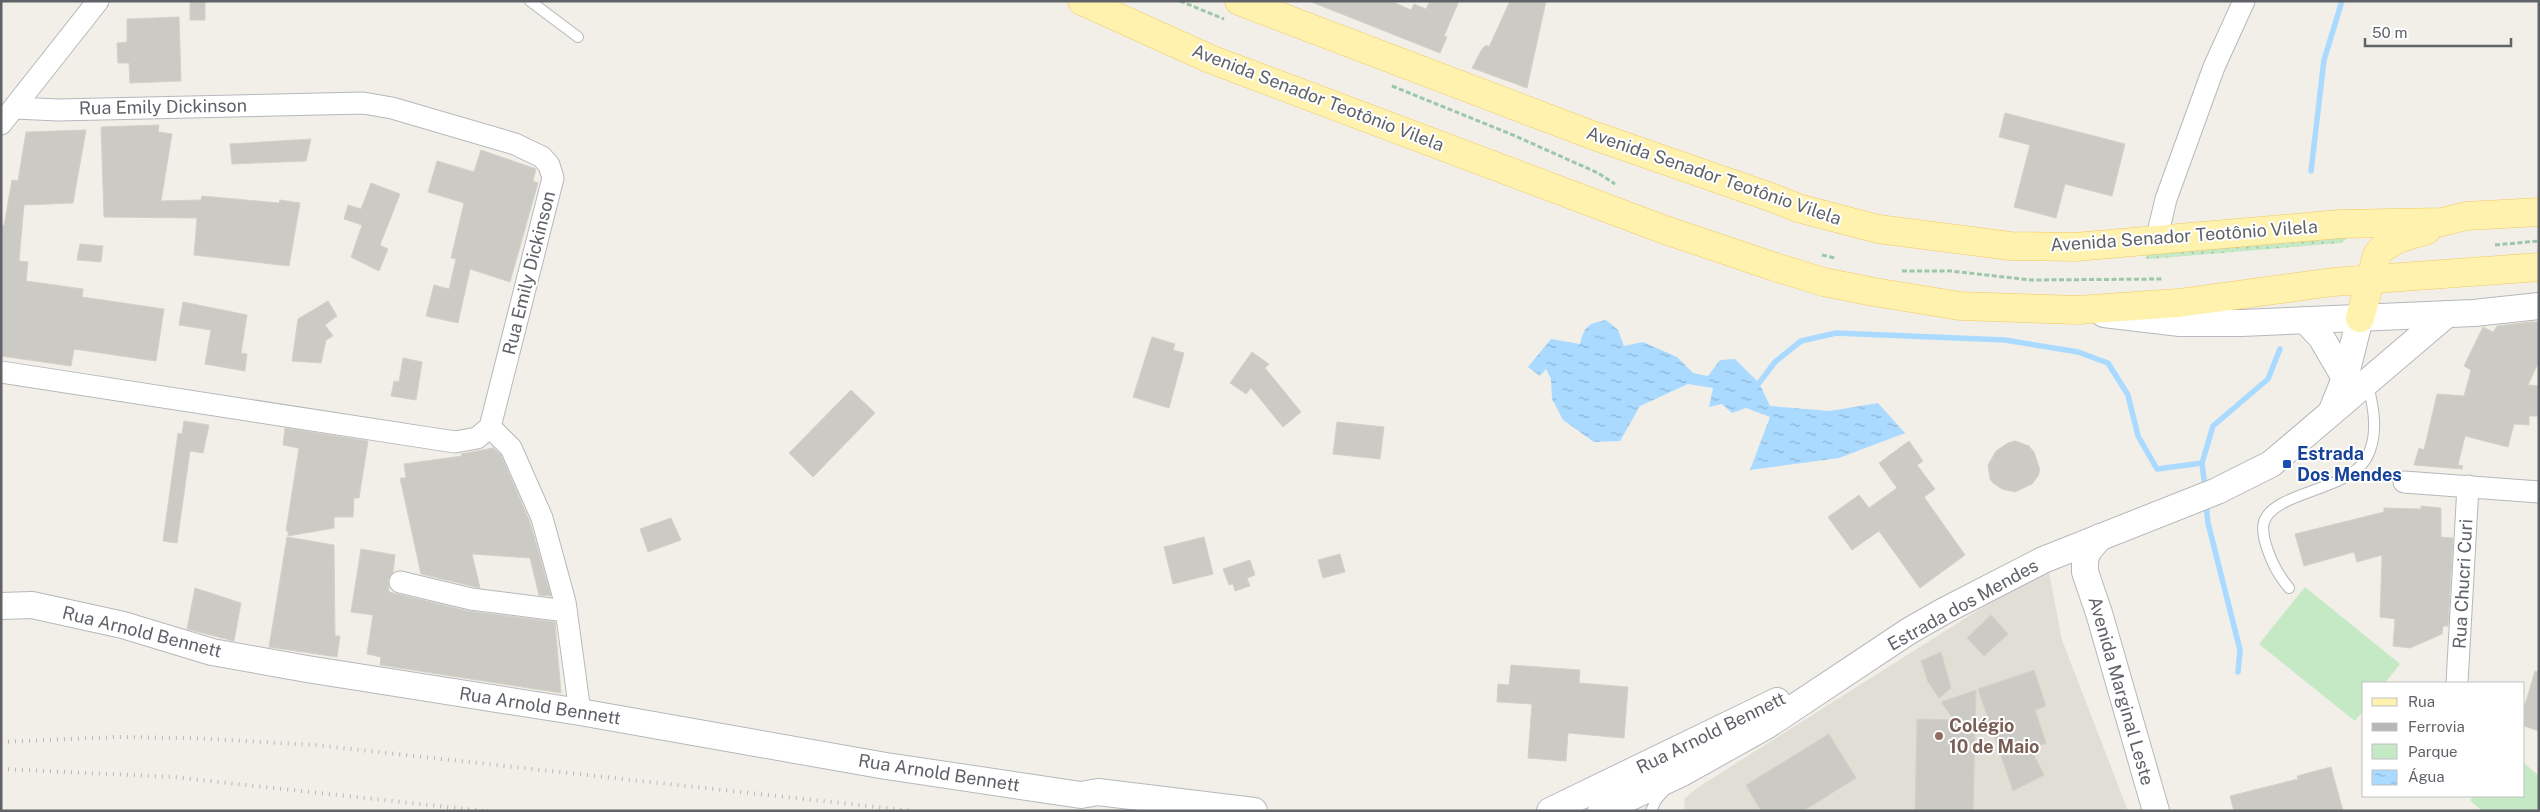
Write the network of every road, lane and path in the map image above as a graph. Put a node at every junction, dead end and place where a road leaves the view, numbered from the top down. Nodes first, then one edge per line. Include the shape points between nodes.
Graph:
1 (98, 1) edge
2 (530, 1) edge
3 (1082, 1) edge
4 (1238, 1) edge
5 (2244, 1) edge
6 (578, 37) dead end
7 (15, 108) junction
8 (1, 124) edge
9 (2539, 212) edge
10 (2466, 216) junction
11 (2156, 241) junction
12 (2539, 267) edge
13 (2372, 279) junction
14 (2539, 306) edge
15 (2078, 310) junction
16 (2447, 314) junction
17 (2360, 318) junction
18 (2306, 320) junction
19 (1, 372) edge
20 (2356, 380) junction
21 (490, 427) junction
22 (2404, 482) dead end
23 (2468, 486) junction
24 (2539, 492) edge
25 (2100, 537) junction
26 (2048, 558) junction
27 (2085, 572) junction
28 (400, 582) dead end
29 (2289, 588) dead end
30 (1, 606) edge
31 (566, 611) junction
32 (1872, 656) junction
33 (2457, 682) edge
34 (580, 712) junction
35 (1682, 773) junction
36 (1081, 795) junction
37 (1115, 811) edge
38 (1254, 811) edge
39 (1550, 811) edge
40 (1601, 811) edge
41 (1651, 811) edge
42 (2156, 811) edge

1 - 7 street
2 - 6 lane
3 - 15 main road, Avenida Senador Teotônio Vilela via 1210,59 1665,230 1775,268 1874,292 1960,306
4 - 11 main road, Avenida Senador Teotônio Vilela via 1592,135 1798,208 1878,230 2010,246
5 - 11 street via 2214,67 2166,199
7 - 8 street
7 - 21 street, Rua Emily Dickinson via 58,110 363,103 392,108 515,144 542,157 553,178
9 - 10 main road, Avenida Senador Teotônio Vilela
10 - 11 main road, Avenida Senador Teotônio Vilela via 2442,222 2340,224
10 - 13 main road via 2384,246 2377,255
12 - 13 main road, Avenida Senador Teotônio Vilela
13 - 15 main road, Avenida Senador Teotônio Vilela via 2178,303
13 - 17 main road
14 - 16 street, Avenida Senador Teotônio Vilela
15 - 18 street, Avenida Senador Teotônio Vilela via 2180,323
16 - 17 street, Avenida Senador Teotônio Vilela
16 - 20 street, Estrada dos Mendes
17 - 18 street, Avenida Senador Teotônio Vilela
17 - 20 street
18 - 20 street
19 - 21 street via 455,442 477,438
20 - 25 street, Estrada dos Mendes via 2331,413 2271,464 2217,491
20 - 29 lane via 2374,407 2374,441 2365,461 2349,476 2273,508 2263,522 2273,567
21 - 31 street via 511,448 542,518
22 - 23 street
23 - 24 street
23 - 33 street, Rua Chucri Curi
25 - 26 street, Estrada dos Mendes
25 - 27 street via 2084,560
26 - 27 street via 2066,557 2078,563
26 - 32 street, Estrada dos Mendes via 1944,611
27 - 42 street, Avenida Marginal Leste
28 - 31 street via 471,599
30 - 34 street, Rua Arnold Bennett via 32,605 105,621 212,652
31 - 34 street
32 - 35 street, Estrada dos Mendes via 1766,726
32 - 39 street, Rua Arnold Bennett
34 - 36 street, Rua Arnold Bennett via 886,766
35 - 40 street, Estrada dos Mendes
35 - 41 lane via 1656,800
36 - 37 street, Rua Arnold Bennett via 1095,808
36 - 38 street, Rua Arnold Bennett via 1098,792

